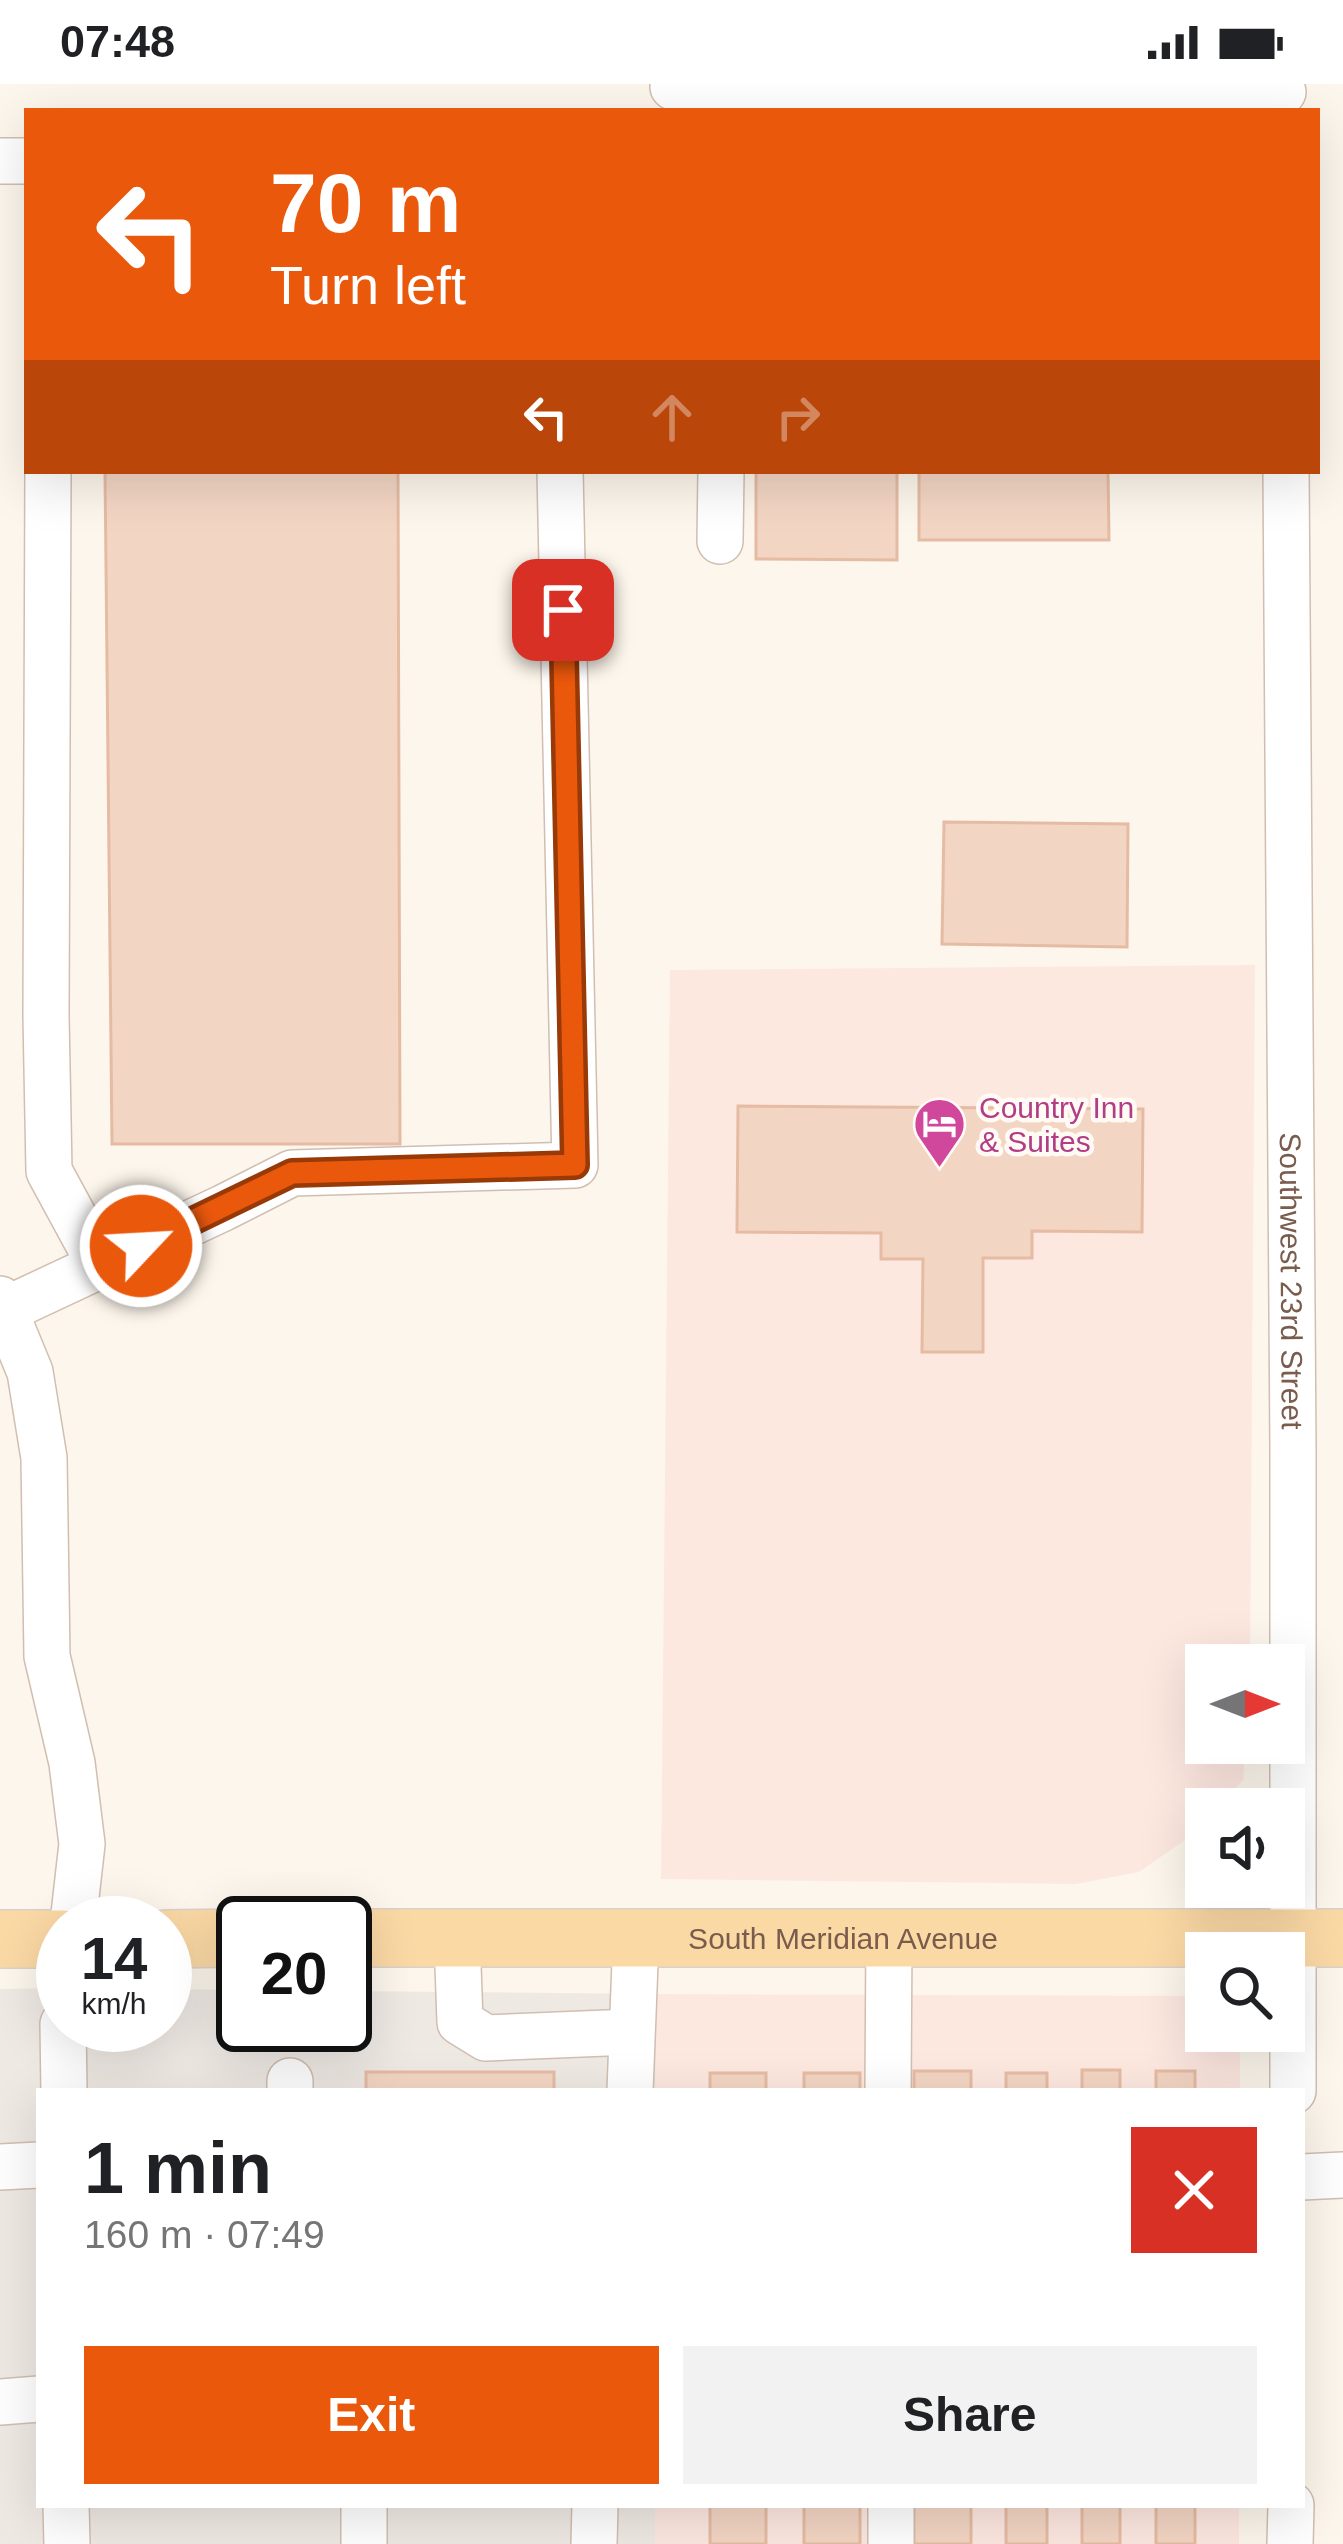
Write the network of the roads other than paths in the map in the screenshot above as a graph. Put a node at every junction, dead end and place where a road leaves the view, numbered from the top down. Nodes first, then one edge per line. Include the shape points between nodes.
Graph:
1 (673, 87) dead end
2 (1282, 96) edge
3 (724, 99) edge
4 (48, 474) edge
5 (560, 474) edge
6 (721, 474) edge
7 (1286, 474) edge
8 (720, 541) dead end
9 (100, 1265) junction
10 (2, 1305) edge
11 (76, 1896) edge
12 (457, 1937) junction
13 (637, 1937) junction
14 (889, 1937) junction
15 (372, 1938) edge
16 (1330, 1938) edge
17 (0, 1939) edge
18 (36, 1939) edge
19 (631, 2032) junction
20 (63, 2052) edge
21 (64, 2088) edge
22 (630, 2088) edge
23 (888, 2088) edge
24 (1294, 2088) edge
25 (36, 2165) edge
26 (0, 2167) edge
27 (1343, 2175) edge
28 (1305, 2177) edge
29 (36, 2399) edge
30 (0, 2402) edge
31 (67, 2508) edge
32 (364, 2508) edge
33 (595, 2508) edge
34 (890, 2508) edge
35 (1291, 2508) edge
36 (67, 2544) edge
37 (364, 2544) edge
38 (594, 2544) edge
39 (891, 2544) edge
40 (1291, 2544) edge

1 - 3 street
2 - 3 street
4 - 9 street via 50,1171
5 - 9 street via 575,1165 292,1173
6 - 8 street
7 - 16 street, Southwest 23rd Street via 1291,1102
9 - 10 street
10 - 11 street via 30,1372 44,1457 47,1656 82,1844
12 - 13 main road, South Meridian Avenue
12 - 15 main road, South Meridian Avenue
12 - 19 street via 460,2022 486,2038
13 - 14 main road, South Meridian Avenue
13 - 19 street
14 - 16 main road, South Meridian Avenue
14 - 23 street
16 - 24 street, Southwest 23rd Street
17 - 18 main road
19 - 22 street
20 - 21 street
25 - 26 street
27 - 28 street
29 - 30 street
31 - 36 street
32 - 37 street
33 - 38 street
34 - 39 street
35 - 40 street

